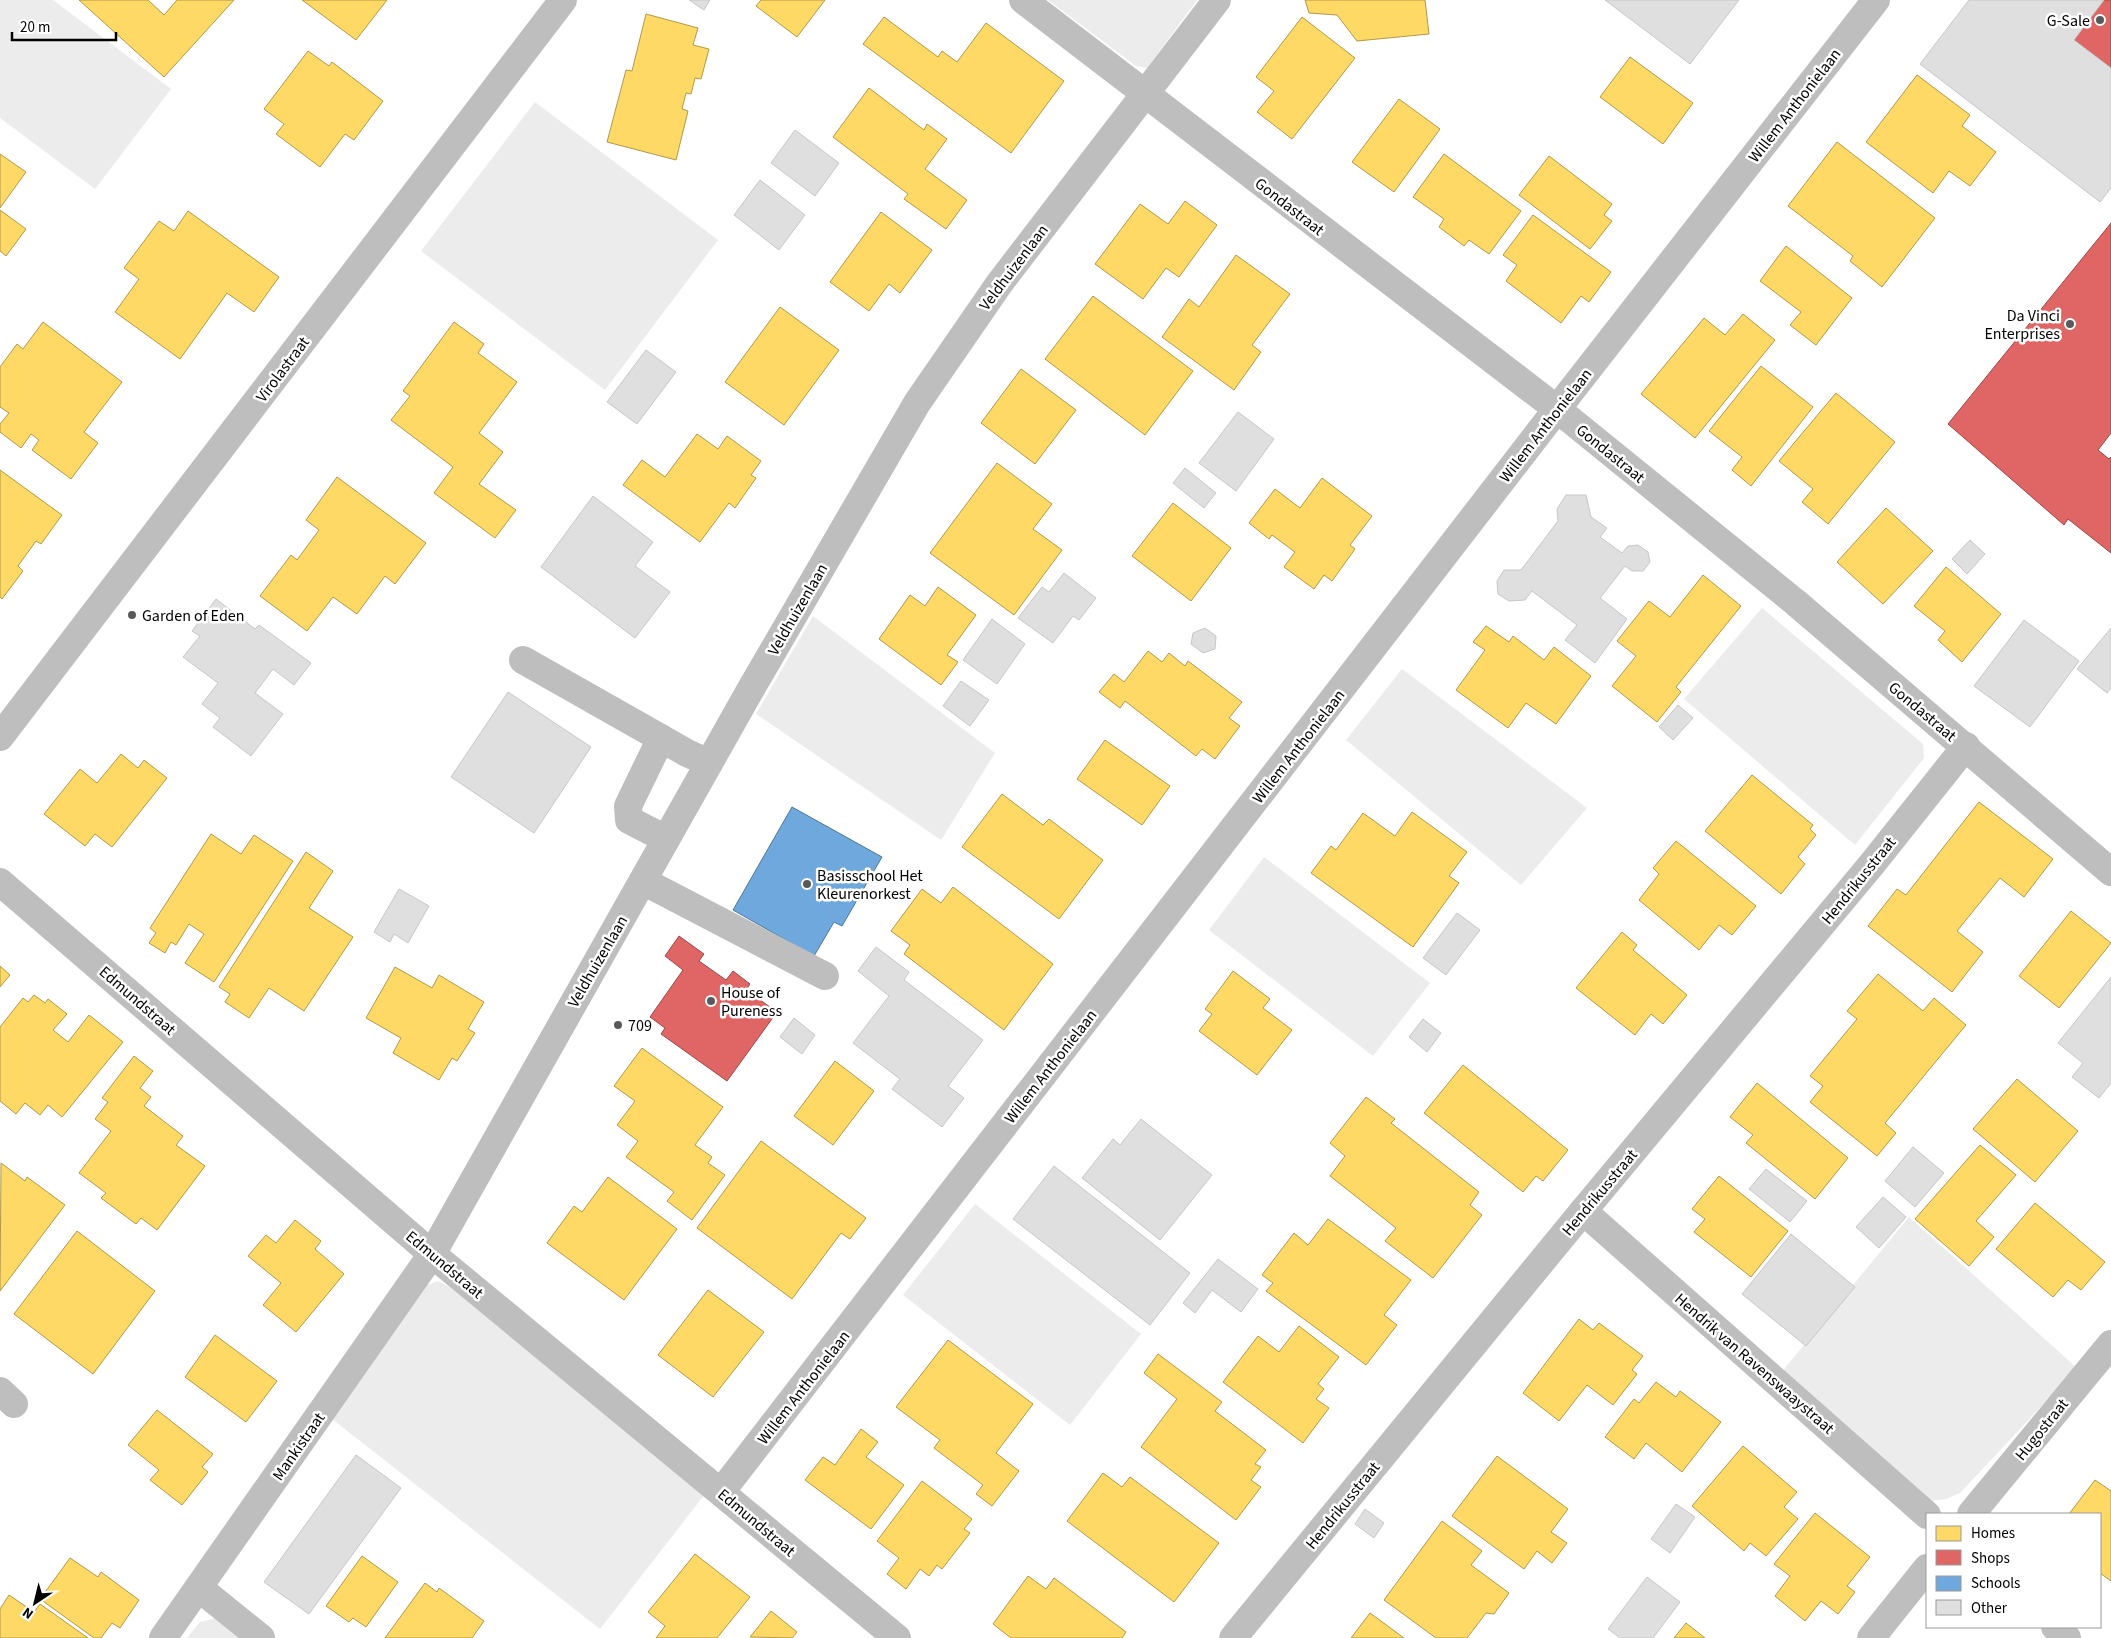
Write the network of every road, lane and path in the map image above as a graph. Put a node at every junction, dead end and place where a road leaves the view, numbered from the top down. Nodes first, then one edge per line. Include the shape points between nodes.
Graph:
1 (563, 0) edge
2 (1023, 0) edge
3 (1217, 0) edge
4 (1876, 0) edge
5 (1146, 93) junction
6 (1557, 409) junction
7 (523, 660) dead end
8 (0, 737) edge
9 (661, 738) junction
10 (1966, 746) junction
11 (709, 763) junction
12 (666, 839) junction
13 (2111, 872) edge
14 (643, 881) junction
15 (0, 882) edge
16 (825, 976) dead end
17 (1582, 1211) junction
18 (432, 1254) junction
19 (2111, 1344) edge
20 (721, 1492) junction
21 (1926, 1513) edge
22 (1972, 1513) edge
23 (1926, 1569) edge
24 (198, 1588) junction
25 (2056, 1628) edge
26 (163, 1638) edge
27 (261, 1638) edge
28 (897, 1638) edge
29 (1233, 1638) edge
30 (1871, 1638) edge
31 (2067, 1638) edge

1 - 8 street, Virolastraat
2 - 5 street, Gondastraat
3 - 5 street, Veldhuizenlaan
4 - 6 street, Willem Anthonielaan
5 - 6 street, Gondastraat
5 - 11 street, Veldhuizenlaan via 999,284 917,403
6 - 10 street, Gondastraat
6 - 20 street, Willem Anthonielaan
7 - 9 street
9 - 11 street
9 - 12 street via 627,812 628,820
10 - 13 street, Gondastraat
10 - 17 street, Hendrikusstraat via 1872,864
11 - 12 street, Veldhuizenlaan
12 - 14 street, Veldhuizenlaan
14 - 16 street
14 - 18 street, Veldhuizenlaan
15 - 18 street, Edmundstraat
17 - 21 street, Hendrik van Ravenswaaystraat
17 - 29 street, Hendrikusstraat
18 - 20 street, Edmundstraat
18 - 24 street, Mankistraat
19 - 22 street, Hugostraat
20 - 28 street, Edmundstraat
23 - 30 street
24 - 26 street, Mankistraat
24 - 27 street
25 - 31 street

